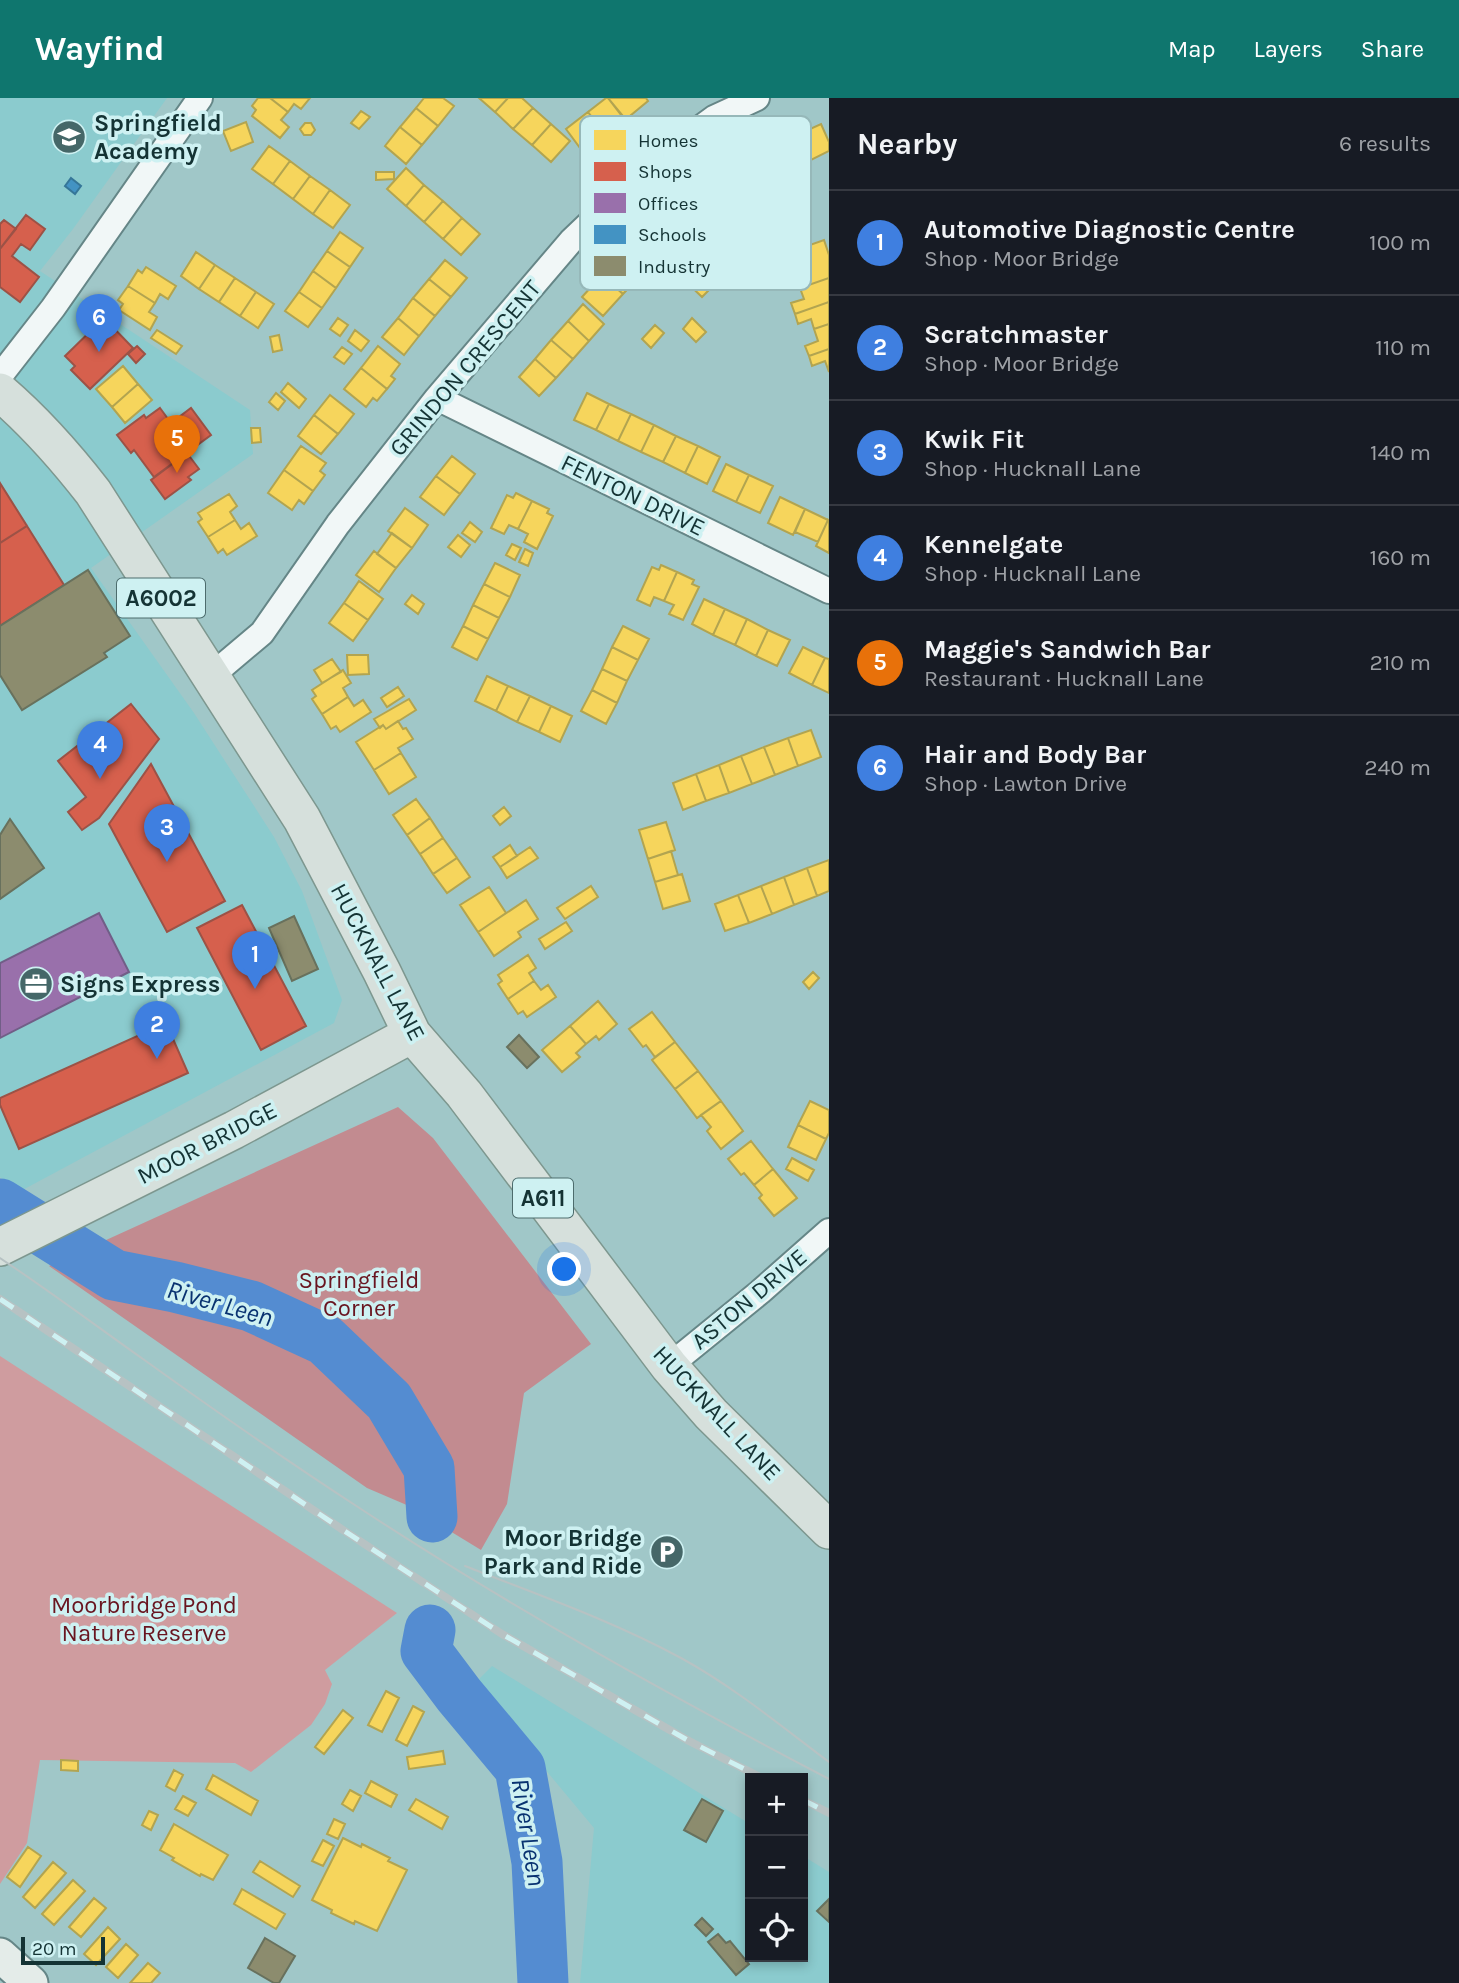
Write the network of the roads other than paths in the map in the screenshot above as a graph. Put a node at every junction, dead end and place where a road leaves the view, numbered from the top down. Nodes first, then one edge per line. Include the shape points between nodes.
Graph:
1 (200, 98) edge
2 (757, 98) edge
3 (710, 108) edge
4 (580, 232) edge
5 (0, 376) edge
6 (0, 392) edge
7 (437, 398) junction
8 (829, 592) edge
9 (211, 676) junction
10 (412, 1034) junction
11 (829, 1231) edge
12 (0, 1247) edge
13 (669, 1366) junction
14 (829, 1530) edge
15 (0, 1955) edge
16 (31, 1983) edge

1 - 5 street
2 - 3 street, GRINDON CRESCENT
4 - 7 street, GRINDON CRESCENT
6 - 9 main road, HUCKNALL LANE / A6002 via 58,448 93,492
7 - 8 street, FENTON DRIVE
7 - 9 street, GRINDON CRESCENT via 338,524 262,633
9 - 10 main road, HUCKNALL LANE / A6002 via 302,819
10 - 12 main road, MOOR BRIDGE via 234,1130
10 - 13 main road, HUCKNALL LANE / A611 via 476,1110
11 - 13 street, ASTON DRIVE
13 - 14 main road, HUCKNALL LANE / A611
15 - 16 main road

